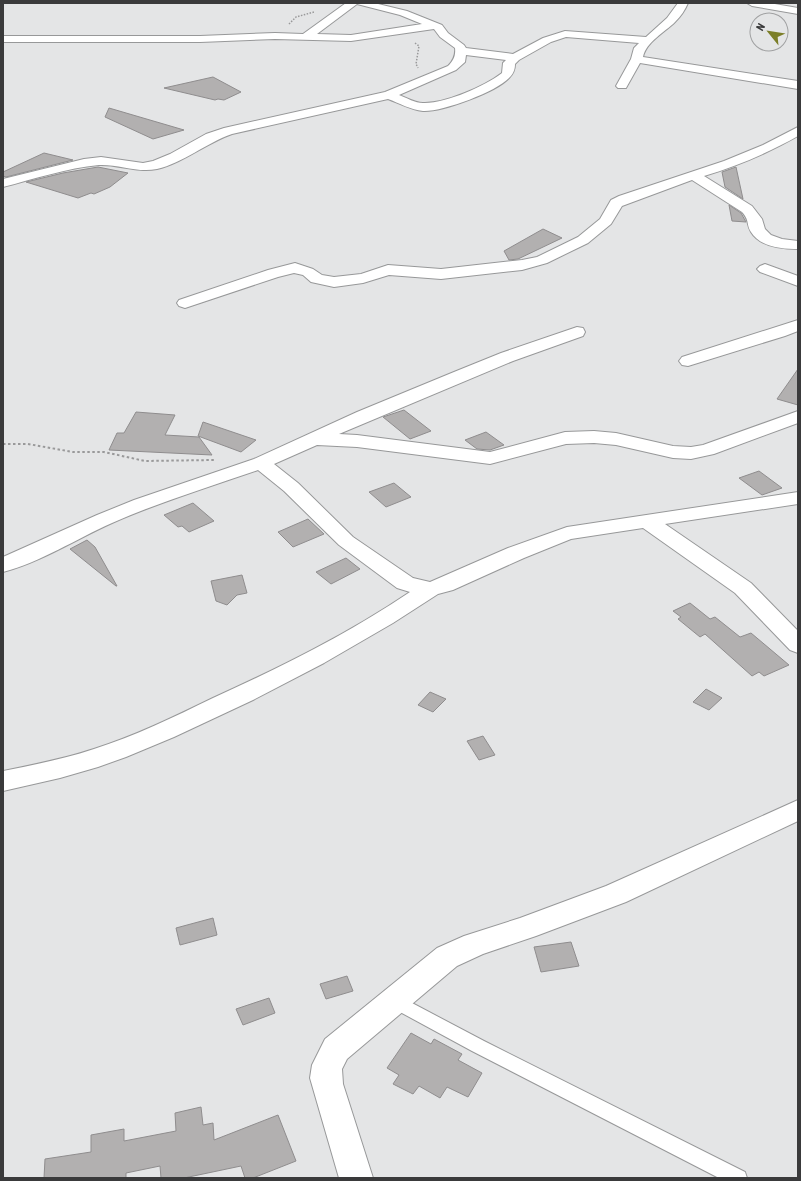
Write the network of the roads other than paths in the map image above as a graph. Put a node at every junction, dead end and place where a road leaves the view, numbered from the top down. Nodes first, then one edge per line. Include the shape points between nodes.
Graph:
1 (353, 3) edge
2 (361, 3) edge
3 (683, 3) edge
4 (752, 3) edge
5 (798, 12) edge
6 (436, 26) junction
7 (307, 36) junction
8 (3, 39) edge
9 (648, 40) junction
10 (461, 51) junction
11 (515, 58) junction
12 (637, 59) junction
13 (798, 85) edge
14 (622, 86) dead end
15 (389, 95) junction
16 (798, 131) edge
17 (693, 175) junction
18 (3, 183) edge
19 (798, 246) edge
20 (765, 269) dead end
21 (798, 282) edge
22 (185, 303) dead end
23 (798, 325) edge
24 (577, 332) dead end
25 (688, 361) dead end
26 (798, 417) edge
27 (313, 439) junction
28 (261, 463) junction
29 (798, 498) edge
30 (645, 520) junction
31 (3, 565) edge
32 (430, 589) junction
33 (798, 645) edge
34 (3, 781) edge
35 (798, 810) edge
36 (395, 1001) junction
37 (356, 1178) edge
38 (738, 1178) edge

1 - 7 street
2 - 6 street via 403,13
3 - 9 street via 671,20
4 - 5 street
6 - 7 street via 351,38
6 - 10 street via 460,46
7 - 8 street
9 - 11 street via 565,34
9 - 12 street via 639,48
10 - 11 street
10 - 15 street via 459,62 452,68
11 - 15 street via 510,63 509,71 501,79 434,106 420,106
12 - 13 street
12 - 14 street
15 - 18 street via 228,131 156,165 143,167 101,161
16 - 17 street via 736,162
17 - 19 street via 747,209 756,221 756,228 762,234 780,243
17 - 22 street via 616,203 606,221 598,229 542,260 522,265 441,274 388,270 363,278 334,282 317,280 308,272 295,268 273,272
20 - 21 street
23 - 25 street
24 - 27 street via 467,373
26 - 27 street via 707,450 691,453 594,437 565,438 490,458 357,441
27 - 28 street
28 - 31 street via 141,504
28 - 32 street via 291,487 346,541 371,560 405,583
29 - 30 street
30 - 32 street via 567,533 446,585
30 - 33 street via 743,588
32 - 34 street via 356,637 272,681 185,722 116,751
35 - 36 street via 616,894 447,957
36 - 37 street via 336,1049 328,1062 325,1074
36 - 38 lane

